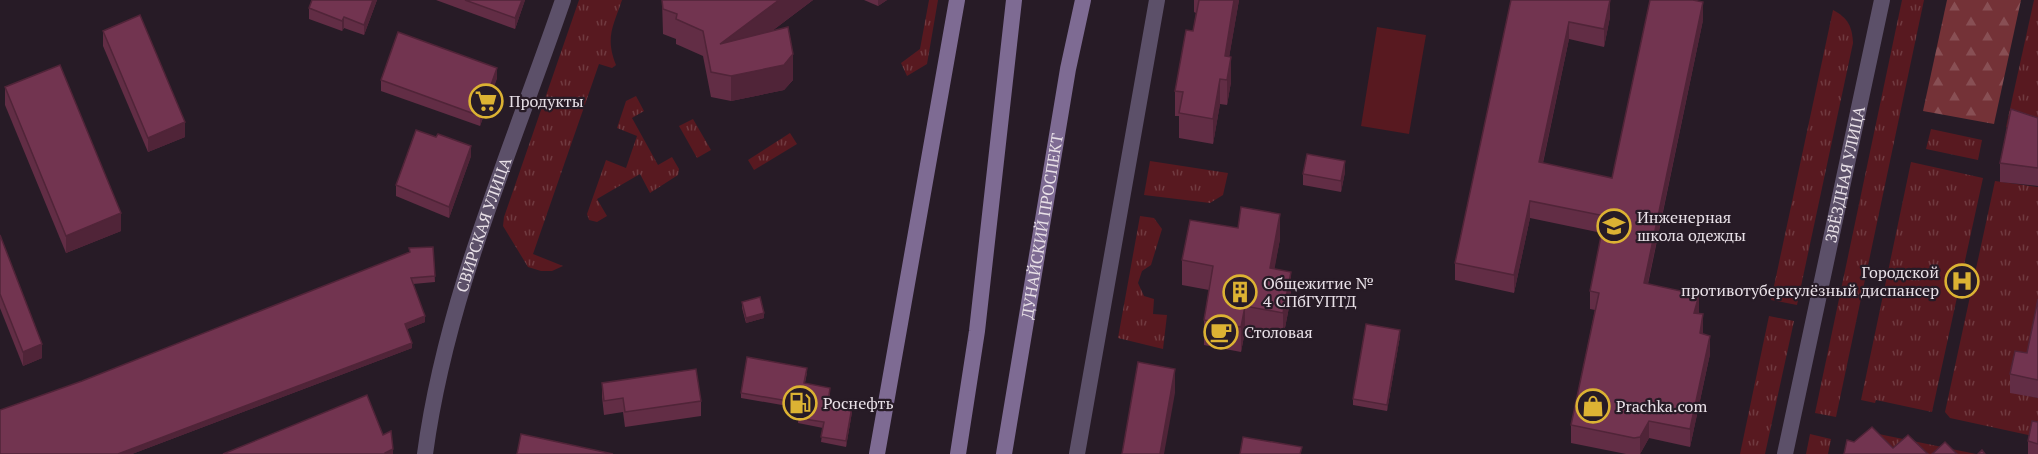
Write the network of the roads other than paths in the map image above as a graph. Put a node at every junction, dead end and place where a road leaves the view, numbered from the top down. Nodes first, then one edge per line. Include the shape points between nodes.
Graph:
1 (563, 0) edge
2 (957, 0) edge
3 (1014, 0) edge
4 (1083, 0) edge
5 (1157, 0) edge
6 (1882, 0) edge
7 (425, 454) edge
8 (877, 454) edge
9 (958, 454) edge
10 (1004, 454) edge
11 (1077, 454) edge
12 (1785, 454) edge

1 - 7 street, СВИРСКАЯ УЛИЦА via 461,292 441,365
2 - 8 main road
3 - 9 main road via 977,330
4 - 10 main road, ДУНАЙСКИЙ ПРОСПЕКТ via 1050,170
5 - 11 street
6 - 12 street, ЗВЁЗДНАЯ УЛИЦА

